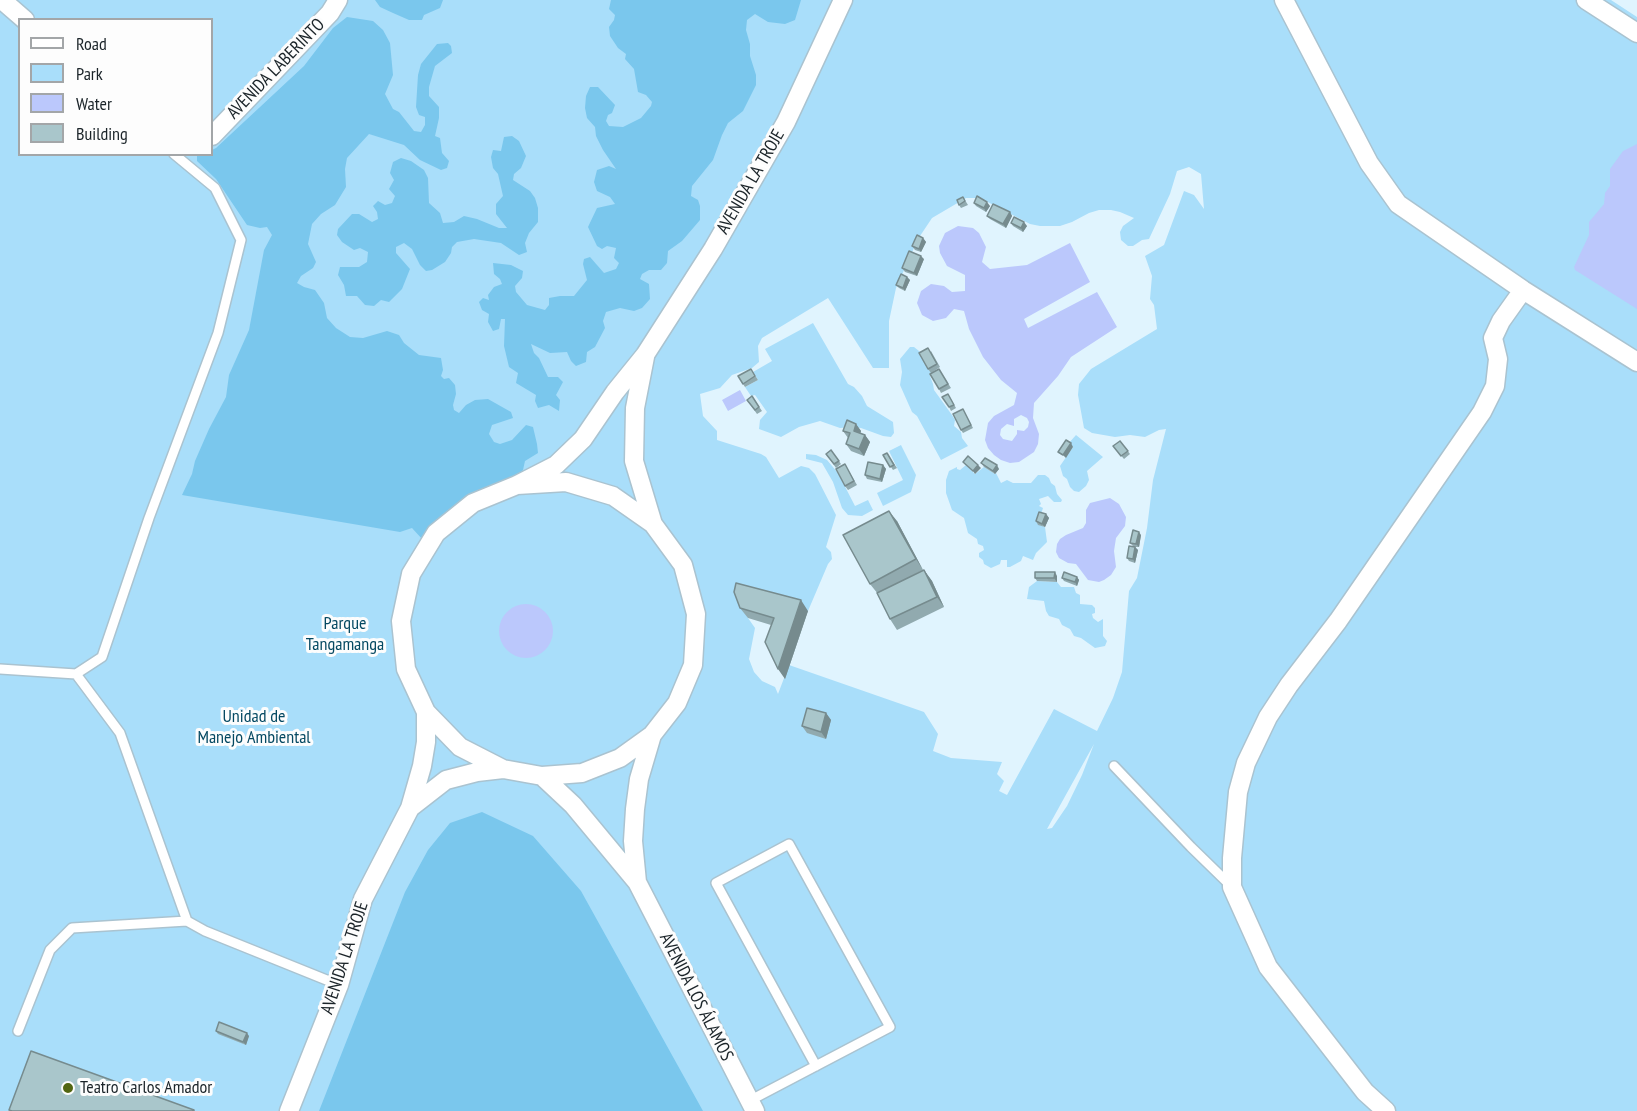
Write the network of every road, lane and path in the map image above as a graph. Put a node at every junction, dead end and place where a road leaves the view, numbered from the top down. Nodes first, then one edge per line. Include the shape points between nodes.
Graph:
1 (2, 0) edge
2 (338, 0) edge
3 (843, 0) edge
4 (1284, 0) edge
5 (1586, 0) edge
6 (23, 18) edge
7 (1637, 33) edge
8 (213, 135) edge
9 (176, 156) edge
10 (1523, 290) junction
11 (645, 355) junction
12 (1637, 362) edge
13 (517, 485) junction
14 (653, 524) junction
15 (0, 669) edge
16 (76, 674) junction
17 (426, 712) junction
18 (652, 735) junction
19 (1114, 766) dead end
20 (503, 769) junction
21 (542, 776) junction
22 (410, 808) junction
23 (638, 882) junction
24 (1232, 887) junction
25 (187, 921) junction
26 (339, 985) junction
27 (18, 1031) dead end
28 (816, 1066) junction
29 (752, 1106) edge
30 (289, 1111) edge
31 (1386, 1111) edge

1 - 6 street
2 - 8 street, AVENIDA LABERINTO
3 - 11 street, AVENIDA LA TROJE via 786,122 713,249
4 - 10 street via 1369,163 1398,204
5 - 7 street
9 - 16 lane via 215,188 242,240 218,333 102,657
10 - 12 street
10 - 24 street via 1493,338 1498,359 1495,386 1482,412 1268,717 1246,763 1238,792
11 - 13 street, AVENIDA LA TROJE via 583,439 556,465
11 - 14 street, AVENIDA LA TROJE via 635,408 634,461
13 - 14 street via 566,482 613,496
13 - 17 street via 472,502 436,533 411,574 400,621 406,669
14 - 18 street via 683,566 696,614 693,665 677,703
15 - 16 lane
16 - 25 lane via 120,733
17 - 20 street via 460,747
17 - 22 street, AVENIDA LA TROJE via 426,742
18 - 21 street via 610,762 582,772
18 - 23 street, AVENIDA LOS ÁLAMOS via 634,809
19 - 24 lane
20 - 21 street
20 - 22 street, AVENIDA LA TROJE via 447,780
21 - 23 street, AVENIDA LOS ÁLAMOS via 573,805
22 - 26 street, AVENIDA LA TROJE via 363,899
23 - 29 street, AVENIDA LOS ÁLAMOS
24 - 31 street via 1268,967 1365,1092
25 - 26 lane
25 - 27 lane via 72,928 50,950
26 - 30 street, AVENIDA LA TROJE
28 - 28 lane via 890,1027 789,843 716,883
28 - 29 lane

